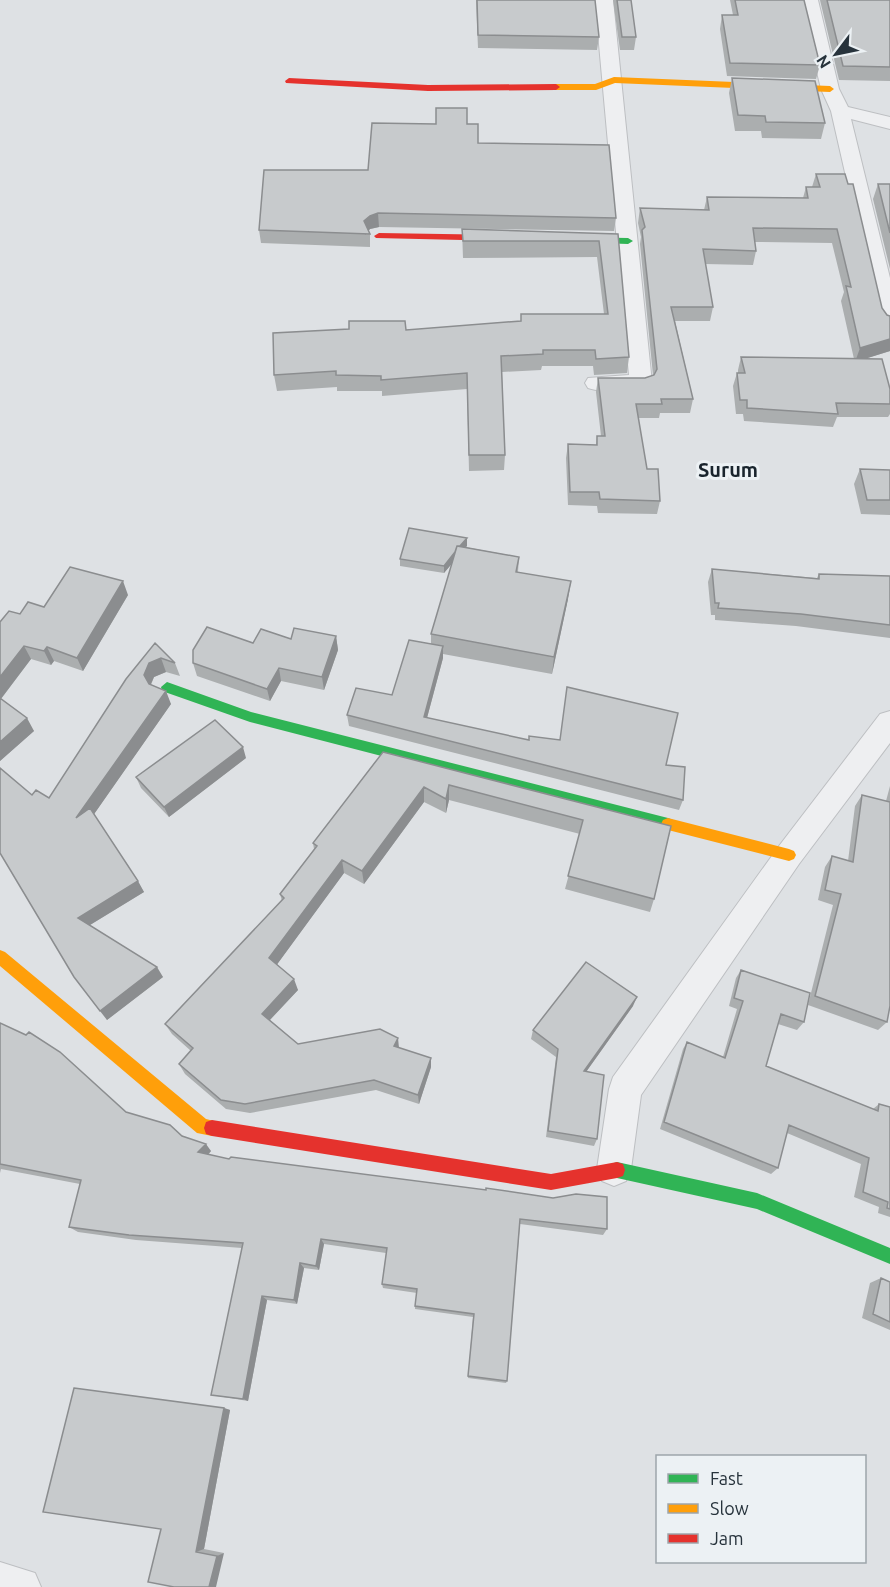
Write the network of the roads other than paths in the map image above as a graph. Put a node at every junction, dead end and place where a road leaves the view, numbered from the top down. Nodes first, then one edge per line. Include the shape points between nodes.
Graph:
1 (604, 0) edge
2 (809, 0) edge
3 (614, 80) junction
4 (289, 81) dead end
5 (830, 89) junction
6 (840, 111) junction
7 (890, 123) edge
8 (379, 236) dead end
9 (521, 239) edge
10 (557, 240) edge
11 (628, 241) junction
12 (890, 322) edge
13 (596, 383) edge
14 (167, 687) dead end
15 (890, 722) edge
16 (789, 855) junction
17 (0, 957) edge
18 (615, 1169) junction
19 (890, 1256) edge
20 (0, 1582) edge
21 (21, 1587) edge

1 - 3 street
2 - 5 street
3 - 4 street via 596,87 440,88
3 - 5 street
3 - 11 street
5 - 6 street
6 - 7 street
6 - 12 street
8 - 9 street
10 - 11 street
11 - 13 street via 641,383
14 - 16 street via 250,717
15 - 16 street
16 - 18 street via 625,1089
17 - 18 street via 203,1127 551,1182
18 - 19 street via 757,1201
20 - 21 street

